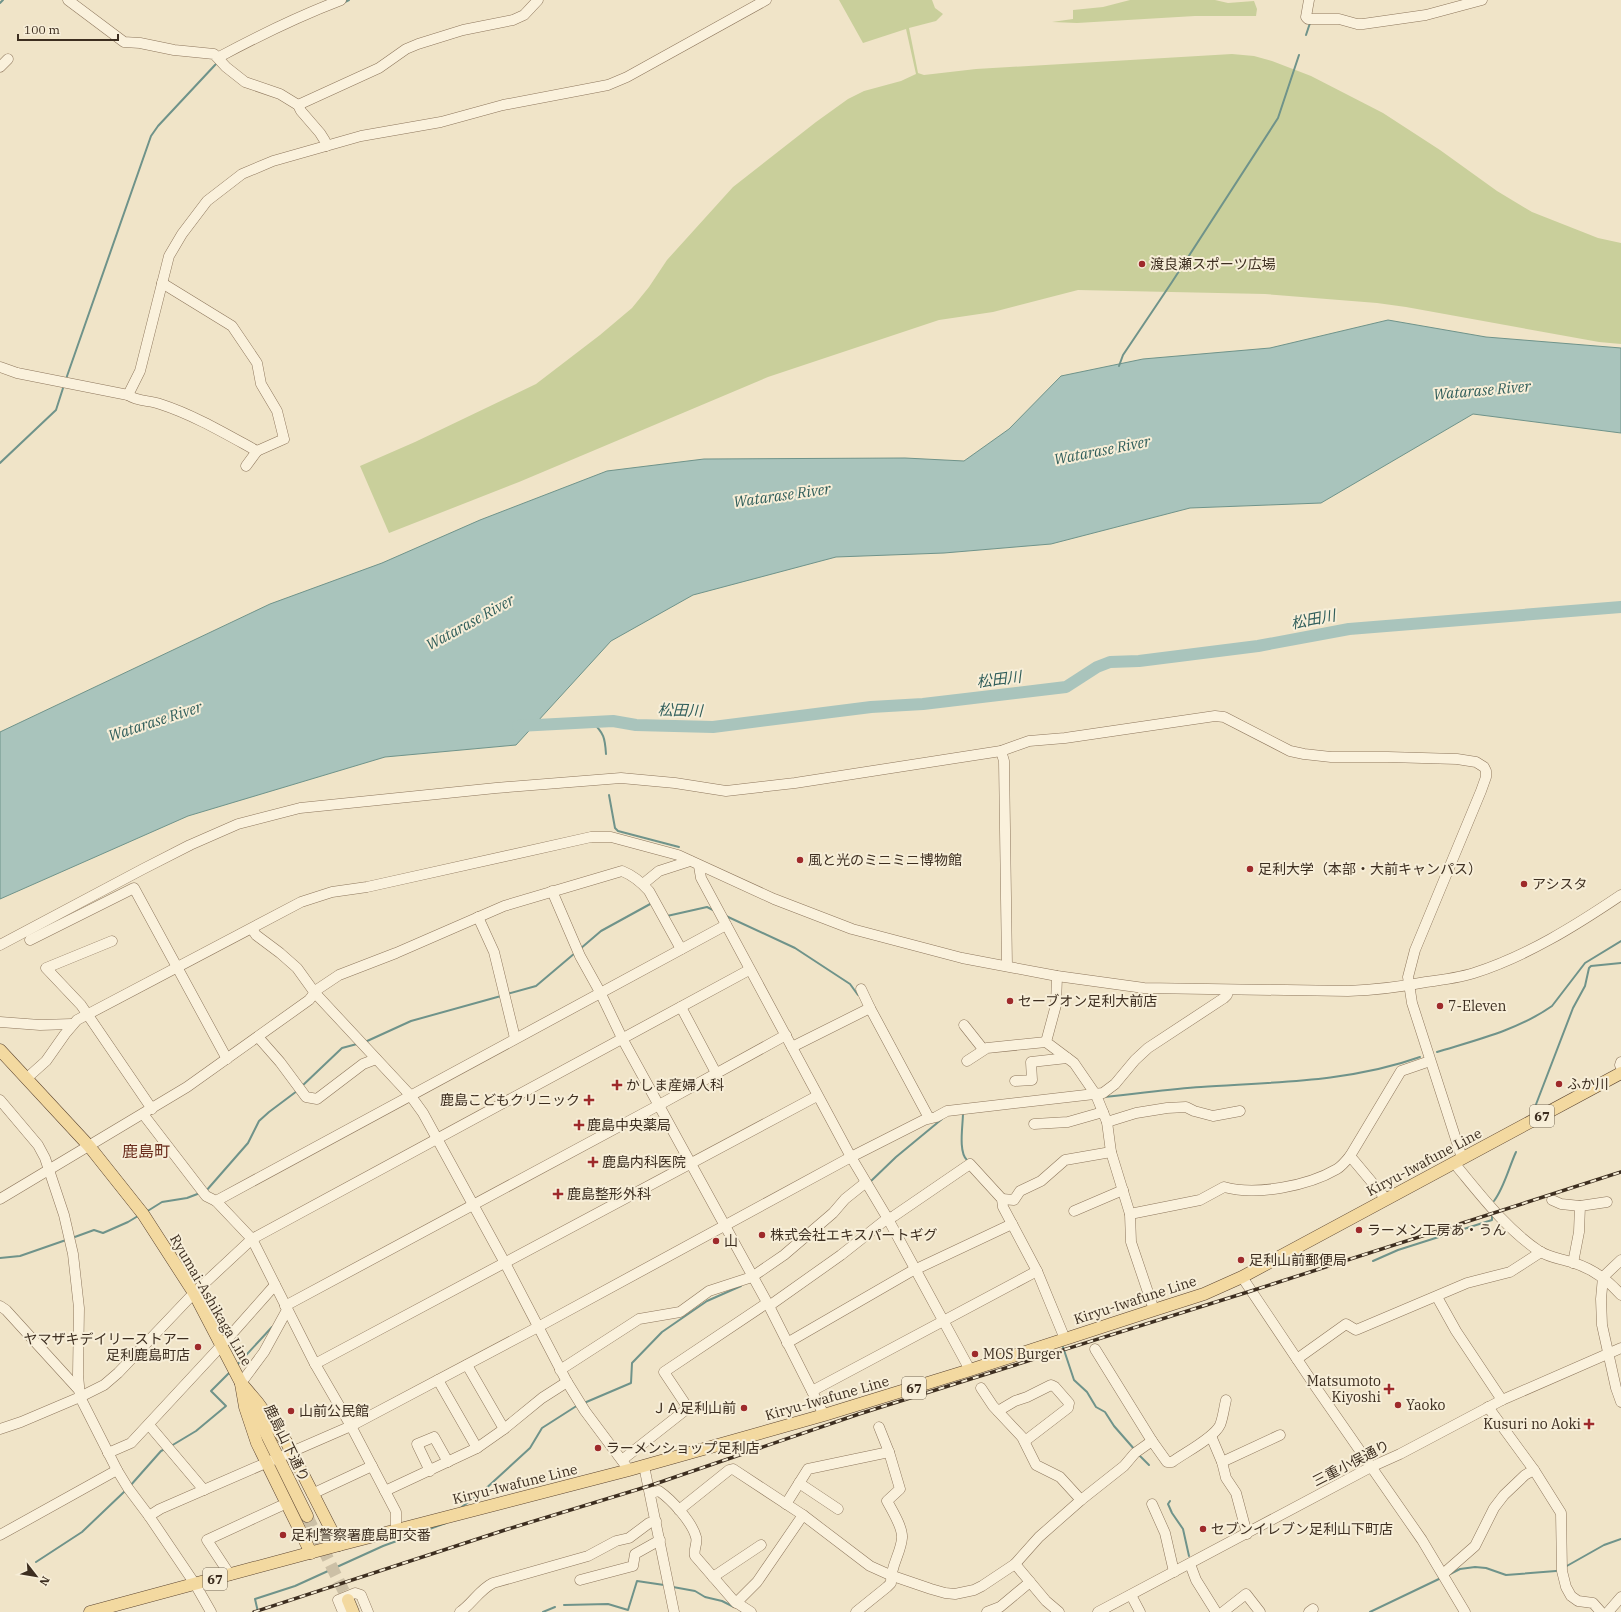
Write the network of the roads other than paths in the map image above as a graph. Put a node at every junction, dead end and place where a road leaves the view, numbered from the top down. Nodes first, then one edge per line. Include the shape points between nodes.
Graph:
1 (68, 0) edge
2 (341, 0) edge
3 (538, 0) edge
4 (766, 0) edge
5 (1309, 0) edge
6 (1482, 0) edge
7 (219, 57) junction
8 (8, 59) dead end
9 (0, 67) edge
10 (298, 105) junction
11 (326, 146) junction
12 (162, 283) junction
13 (0, 367) edge
14 (128, 395) junction
15 (257, 451) junction
16 (246, 466) dead end
17 (1002, 751) junction
18 (695, 864) junction
19 (643, 884) junction
20 (552, 891) junction
21 (1621, 895) edge
22 (478, 917) junction
23 (726, 925) junction
24 (252, 929) junction
25 (30, 940) dead end
26 (112, 941) dead end
27 (0, 945) edge
28 (681, 949) junction
29 (1007, 966) junction
30 (176, 967) junction
31 (749, 970) junction
32 (1057, 976) junction
33 (1408, 985) junction
34 (861, 989) dead end
35 (1228, 990) junction
36 (600, 992) junction
37 (315, 993) junction
38 (681, 1007) junction
39 (870, 1008) junction
40 (87, 1014) junction
41 (0, 1022) edge
42 (72, 1024) junction
43 (964, 1025) dead end
44 (786, 1035) junction
45 (258, 1037) junction
46 (515, 1038) junction
47 (622, 1040) junction
48 (1046, 1042) junction
49 (792, 1047) junction
50 (983, 1049) junction
51 (0, 1050) edge
52 (1067, 1058) junction
53 (227, 1059) junction
54 (376, 1059) junction
55 (967, 1061) dead end
56 (1430, 1061) junction
57 (1621, 1062) edge
58 (1621, 1067) edge
59 (1621, 1073) edge
60 (716, 1074) junction
61 (27, 1078) junction
62 (1015, 1081) dead end
63 (410, 1095) junction
64 (1096, 1095) junction
65 (818, 1096) junction
66 (0, 1102) edge
67 (659, 1105) junction
68 (152, 1108) junction
69 (1240, 1111) dead end
70 (1103, 1112) junction
71 (143, 1114) junction
72 (929, 1118) junction
73 (1107, 1122) junction
74 (1034, 1124) dead end
75 (437, 1139) junction
76 (89, 1146) junction
77 (1111, 1152) junction
78 (1350, 1156) junction
79 (850, 1158) junction
80 (1458, 1161) junction
81 (690, 1164) junction
82 (50, 1169) junction
83 (866, 1185) junction
84 (1123, 1190) junction
85 (0, 1199) edge
86 (1002, 1199) junction
87 (1386, 1199) junction
88 (1552, 1200) dead end
89 (216, 1201) junction
90 (1607, 1202) dead end
91 (473, 1204) junction
92 (1580, 1206) junction
93 (1074, 1211) dead end
94 (1130, 1214) junction
95 (888, 1219) junction
96 (1012, 1224) junction
97 (724, 1226) junction
98 (252, 1239) junction
99 (1541, 1252) junction
100 (1621, 1260) edge
101 (505, 1262) junction
102 (1573, 1263) junction
103 (915, 1270) junction
104 (1037, 1271) junction
105 (1603, 1276) junction
106 (752, 1277) junction
107 (1242, 1277) junction
108 (275, 1285) junction
109 (194, 1293) junction
110 (1621, 1295) edge
111 (1437, 1297) junction
112 (768, 1304) junction
113 (0, 1306) edge
114 (286, 1308) junction
115 (1154, 1310) junction
116 (942, 1320) junction
117 (538, 1327) junction
118 (1065, 1339) junction
119 (787, 1343) junction
120 (222, 1346) junction
121 (1621, 1348) edge
122 (1095, 1349) dead end
123 (1609, 1353) junction
124 (1297, 1359) junction
125 (315, 1364) junction
126 (467, 1365) junction
127 (560, 1370) junction
128 (970, 1370) junction
129 (438, 1380) junction
130 (241, 1382) junction
131 (567, 1382) junction
132 (981, 1388) dead end
133 (812, 1391) junction
134 (79, 1393) junction
135 (1226, 1400) dead end
136 (1502, 1400) junction
137 (1621, 1402) edge
138 (1488, 1407) junction
139 (998, 1410) junction
140 (824, 1415) junction
141 (149, 1425) junction
142 (351, 1426) junction
143 (879, 1427) dead end
144 (504, 1429) junction
145 (0, 1430) edge
146 (1280, 1435) dead end
147 (1211, 1436) junction
148 (1152, 1441) junction
149 (1025, 1442) junction
150 (477, 1448) junction
151 (291, 1452) junction
152 (889, 1452) junction
153 (108, 1453) junction
154 (278, 1457) junction
155 (622, 1460) junction
156 (266, 1462) junction
157 (448, 1462) junction
158 (1222, 1462) junction
159 (372, 1466) junction
160 (644, 1466) junction
161 (1371, 1467) junction
162 (117, 1470) junction
163 (629, 1470) junction
164 (1534, 1470) junction
165 (430, 1471) junction
166 (799, 1484) junction
167 (204, 1490) junction
168 (386, 1491) junction
169 (650, 1493) junction
170 (312, 1494) junction
171 (1081, 1500) junction
172 (287, 1503) junction
173 (786, 1504) junction
174 (1152, 1504) dead end
175 (838, 1508) dead end
176 (679, 1510) junction
177 (803, 1515) junction
178 (149, 1516) junction
179 (307, 1516) tunnel mouth
180 (656, 1521) junction
181 (396, 1531) junction
182 (1248, 1534) junction
183 (0, 1535) edge
184 (660, 1540) junction
185 (761, 1545) dead end
186 (339, 1546) junction
187 (311, 1553) junction
188 (1015, 1564) junction
189 (1190, 1564) junction
190 (1174, 1572) junction
191 (1443, 1574) junction
192 (230, 1575) junction
193 (890, 1575) junction
194 (713, 1578) junction
195 (580, 1580) dead end
196 (1030, 1582) junction
197 (195, 1584) junction
198 (1131, 1595) junction
199 (1621, 1597) edge
200 (348, 1600) tunnel mouth
201 (736, 1603) junction
202 (90, 1612) edge
203 (211, 1612) edge
204 (343, 1612) edge
205 (353, 1612) edge
206 (368, 1612) edge
207 (460, 1612) edge
208 (674, 1612) edge
209 (751, 1612) edge
210 (856, 1612) edge
211 (987, 1612) edge
212 (1059, 1612) edge
213 (1098, 1612) edge
214 (1140, 1612) edge
215 (1216, 1612) edge
216 (1223, 1612) edge
217 (1260, 1612) edge
218 (1465, 1612) edge
219 (1601, 1612) edge
220 (1608, 1612) edge

1 - 7 street via 124,42 214,54
2 - 7 street via 312,11
3 - 10 street via 524,15 513,20 463,30 418,44 379,68
4 - 11 street via 608,85 360,136
5 - 6 street via 1306,17 1308,19 1339,18 1363,24 1426,15
7 - 10 street via 226,67 245,82 280,94
8 - 9 street
10 - 11 street via 320,133
11 - 12 street via 273,161 242,174 207,201 169,256
12 - 14 street via 140,371
12 - 15 street via 232,326 257,363 261,384 277,411 284,439
13 - 14 street via 17,373
14 - 15 street via 135,399 159,403 208,424
15 - 16 street
17 - 27 street via 795,784 726,791 621,778 300,808 238,824 190,845
17 - 29 street
17 - 33 street via 1029,741 1215,716 1232,720 1290,751 1304,754 1331,757 1457,759 1476,762 1486,771 1483,787 1415,950
18 - 19 street via 659,871
18 - 23 street
18 - 24 street via 664,851 611,837 591,837 367,887 323,894 302,902
18 - 29 street via 774,899 852,929 927,950
19 - 20 street via 622,871
19 - 28 street via 655,900
20 - 22 street
20 - 36 street via 580,956
21 - 33 street via 1576,925 1515,957 1473,973
22 - 37 street via 339,975
22 - 46 street via 494,952
23 - 28 street
23 - 31 street
24 - 30 street
24 - 37 street via 297,968
25 - 30 street via 134,888
26 - 40 street via 46,968
28 - 36 street
29 - 32 street
30 - 40 street
30 - 53 street
31 - 38 street
31 - 44 street
32 - 35 street via 1144,988
32 - 48 street via 1056,1005
33 - 35 street via 1348,992
33 - 56 street
34 - 39 street
35 - 64 street via 1224,998 1148,1048 1109,1090
36 - 46 street
36 - 47 street
37 - 45 street
37 - 54 street
38 - 47 street
38 - 60 street
39 - 49 street
39 - 72 street
40 - 42 street
40 - 68 street
41 - 42 street
42 - 61 street via 51,1054
43 - 50 street
44 - 49 street
44 - 60 street
45 - 53 street
45 - 54 street via 306,1097 317,1099 363,1064
46 - 63 street
47 - 67 street
47 - 75 street
48 - 50 street
48 - 52 street
49 - 65 street
50 - 55 street
51 - 61 main road, Ryumai-Ashikaga Line
52 - 62 street via 1031,1062 1032,1080
52 - 64 street via 1074,1063
53 - 68 street
54 - 63 street
56 - 78 street via 1401,1071
56 - 80 street
57 - 58 street
59 - 80 main road, Kiryu-Iwafune Line / 67
60 - 67 street
61 - 76 main road, Ryumai-Ashikaga Line
63 - 75 street via 424,1113
63 - 89 street
64 - 70 street
64 - 72 street via 1056,1097 947,1111
65 - 79 street
65 - 81 street
66 - 82 street via 38,1146
67 - 81 street
67 - 91 street
68 - 71 street
69 - 73 street via 1213,1116 1186,1107 1166,1108 1136,1113
70 - 73 street
70 - 74 street via 1068,1122
71 - 76 street
71 - 89 street via 206,1196
72 - 79 street
73 - 77 street
75 - 91 street
75 - 98 street
76 - 82 street
76 - 109 main road, Ryumai-Ashikaga Line via 143,1214
77 - 84 street
77 - 86 street via 1065,1160 1041,1181 1020,1191 1014,1200
78 - 87 street
78 - 94 street via 1338,1168 1315,1180 1254,1190 1232,1190 1224,1187 1200,1200
79 - 83 street
79 - 97 street
80 - 87 main road, Kiryu-Iwafune Line / 67
80 - 99 street via 1508,1226
81 - 97 street
81 - 101 street
82 - 85 street
82 - 134 street via 64,1215 74,1268 79,1308
83 - 95 street
83 - 106 street via 845,1199 833,1213 784,1255
84 - 93 street
84 - 94 street
86 - 95 street via 970,1164
86 - 96 street via 1003,1207
87 - 107 main road, Kiryu-Iwafune Line / 67
88 - 92 street via 1561,1204
89 - 98 street
90 - 92 street
91 - 101 street
91 - 114 street
92 - 102 street via 1579,1232
94 - 115 street via 1131,1242
95 - 103 street
95 - 112 street
96 - 103 street
96 - 104 street
97 - 106 street
97 - 117 street
98 - 108 street
98 - 109 street
99 - 102 street via 1557,1260
99 - 111 street via 1510,1272 1467,1283
100 - 105 street
101 - 117 street
101 - 125 street
102 - 105 street
103 - 116 street
103 - 119 street
104 - 116 street
104 - 118 street
105 - 110 street
105 - 123 street via 1602,1325
106 - 112 street
106 - 127 street via 709,1291 680,1312 639,1319
107 - 115 main road, Kiryu-Iwafune Line / 67 via 1204,1294
107 - 124 street
108 - 114 street
108 - 120 street
109 - 120 main road, Ryumai-Ashikaga Line
109 - 134 street via 118,1373 104,1385
111 - 124 street via 1356,1330 1346,1324
111 - 136 street via 1456,1332
112 - 119 street
112 - 155 street via 664,1372 688,1408
113 - 134 street
114 - 125 street
114 - 130 street via 264,1352
115 - 118 main road, Kiryu-Iwafune Line / 67
116 - 128 street
116 - 133 street
117 - 126 street
117 - 127 street
118 - 128 main road, Kiryu-Iwafune Line / 67
119 - 133 street
120 - 130 main road, Ryumai-Ashikaga Line
120 - 141 street
121 - 123 street, 三重小俣通り
122 - 148 street
123 - 136 street, 三重小俣通り
123 - 137 street
124 - 161 street
125 - 142 street
126 - 129 street
126 - 144 street
127 - 131 street
128 - 140 main road, Kiryu-Iwafune Line / 67
129 - 142 street
129 - 150 street
130 - 151 main road, Ryumai-Ashikaga Line
130 - 154 main road, 鹿島山下通り
130 - 156 main road, Ryumai-Ashikaga Line via 245,1407
131 - 144 street via 542,1398
131 - 155 street via 585,1411
132 - 139 street
133 - 140 street
134 - 145 street
134 - 153 street
135 - 147 street via 1220,1426
136 - 138 street, 三重小俣通り
138 - 161 street, 三重小俣通り
138 - 164 street
139 - 149 street
139 - 149 street via 1050,1385 1069,1403 1068,1408
140 - 160 main road, Kiryu-Iwafune Line / 67
141 - 153 street via 131,1443
141 - 167 street
142 - 151 street
142 - 159 street
143 - 152 street
144 - 150 street
146 - 158 street
147 - 148 street via 1172,1462 1164,1459
147 - 158 street
148 - 171 street
149 - 171 street via 1036,1465 1060,1477
150 - 157 street
151 - 154 street
151 - 170 main road, Ryumai-Ashikaga Line
152 - 166 street via 808,1469
152 - 193 street via 900,1489 887,1501 901,1530 902,1538
153 - 162 street
154 - 156 street
154 - 179 main road, 鹿島山下通り
155 - 163 street
156 - 167 street
156 - 172 main road, Ryumai-Ashikaga Line
157 - 165 street
157 - 165 street via 434,1437 417,1444
158 - 182 street via 1226,1478 1236,1493
159 - 168 street
159 - 170 street
160 - 163 main road, Kiryu-Iwafune Line / 67
160 - 169 street
161 - 182 street, 三重小俣通り
161 - 191 street
162 - 178 street
162 - 183 street
163 - 181 main road, Kiryu-Iwafune Line / 67
164 - 191 street via 1504,1494 1475,1546
164 - 219 street via 1561,1513 1562,1571 1566,1587 1573,1599 1593,1604
165 - 168 street
166 - 173 street
166 - 175 street
167 - 178 street
168 - 181 street via 396,1512
169 - 176 street via 659,1491
169 - 180 street
170 - 186 main road, Ryumai-Ashikaga Line
171 - 188 street via 1039,1537
172 - 187 main road, Ryumai-Ashikaga Line
172 - 192 street via 207,1540
173 - 176 street via 733,1469
173 - 177 street
174 - 190 street via 1165,1533
176 - 194 street via 697,1539 695,1556
177 - 193 street via 870,1566
177 - 201 street via 757,1582
178 - 197 street
180 - 184 street
180 - 207 street via 649,1523 629,1538 616,1541 588,1556 493,1583
181 - 186 main road, Kiryu-Iwafune Line / 67
182 - 189 street, 三重小俣通り
184 - 195 street via 635,1554 633,1566
184 - 208 street
185 - 194 street
186 - 187 main road, Kiryu-Iwafune Line / 67
187 - 192 main road, Kiryu-Iwafune Line / 67
188 - 193 street via 982,1586 955,1594
188 - 196 street
189 - 190 street, 三重小俣通り
189 - 215 street via 1196,1580
190 - 198 street, 三重小俣通り
191 - 218 street
192 - 197 main road, Kiryu-Iwafune Line / 67
193 - 210 street via 891,1582 887,1587
194 - 201 street
196 - 211 street via 1000,1607
196 - 212 street
197 - 202 main road, Kiryu-Iwafune Line / 67
197 - 203 street
198 - 213 street, 三重小俣通り
198 - 214 street
199 - 220 street
200 - 205 main road
201 - 209 street
204 - 206 street via 338,1600 355,1593 361,1595
216 - 217 street via 1246,1594

